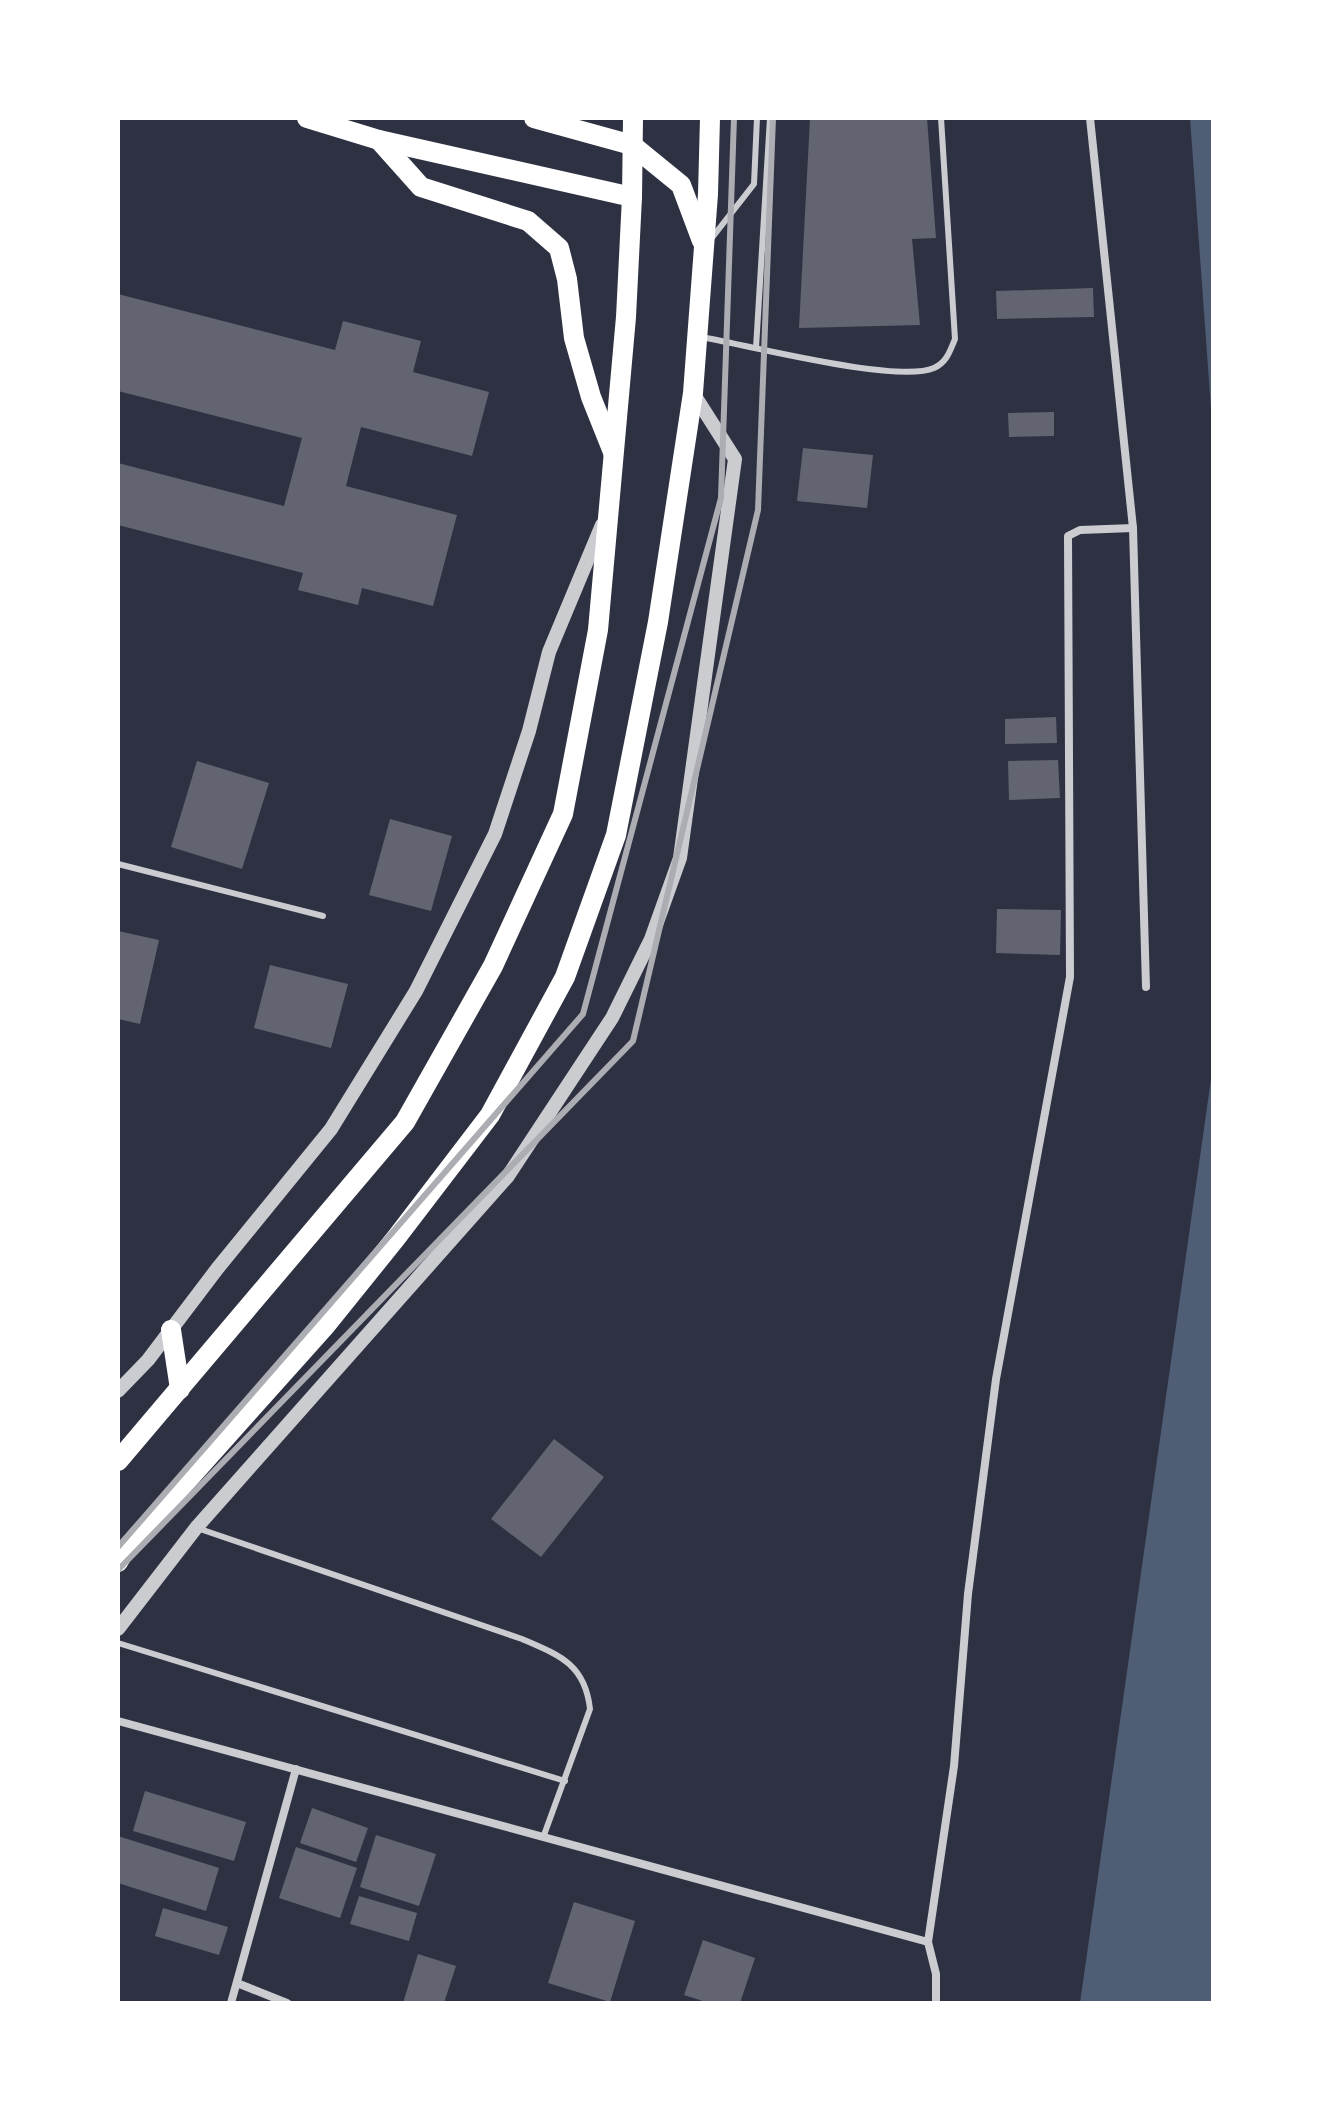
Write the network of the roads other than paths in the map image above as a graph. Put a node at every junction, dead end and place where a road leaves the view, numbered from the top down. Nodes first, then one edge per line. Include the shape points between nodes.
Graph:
1 (307, 118) edge
2 (534, 118) edge
3 (633, 118) edge
4 (710, 118) edge
5 (757, 118) edge
6 (770, 118) edge
7 (941, 118) edge
8 (1090, 118) edge
9 (379, 140) junction
10 (632, 145) junction
11 (632, 197) junction
12 (704, 247) junction
13 (697, 336) junction
14 (756, 348) junction
15 (693, 393) junction
16 (615, 454) junction
17 (611, 504) junction
18 (1133, 528) junction
19 (118, 864) edge
20 (323, 916) dead end
21 (1146, 987) dead end
22 (171, 1330) junction
23 (180, 1389) junction
24 (118, 1391) edge
25 (118, 1461) edge
26 (196, 1528) junction
27 (118, 1562) edge
28 (118, 1629) edge
29 (118, 1643) edge
30 (118, 1721) edge
31 (296, 1769) junction
32 (565, 1781) junction
33 (544, 1835) junction
34 (928, 1942) junction
35 (237, 1983) junction
36 (231, 2003) edge
37 (287, 2003) edge
38 (936, 2003) edge

1 - 9 main road
2 - 10 main road
3 - 10 main road
4 - 12 main road
5 - 12 lane via 754,184
6 - 14 lane
7 - 14 lane via 955,339 947,359 913,373
8 - 18 street
9 - 11 main road
9 - 16 main road via 421,187 528,221 559,248 574,338
10 - 11 main road
10 - 12 main road via 681,185
11 - 16 main road
12 - 13 main road
13 - 14 lane
13 - 15 main road
15 - 26 street via 735,459 680,858 651,939 612,1018 508,1176
15 - 27 main road via 658,622 616,835 565,977 490,1115 462,1152 326,1325
16 - 17 main road
17 - 22 street via 549,652 495,834 416,991 331,1129
17 - 23 main road via 598,630 563,814 493,966 405,1122
18 - 21 street
18 - 34 street via 1080,530 1068,536 1070,977 996,1379 968,1594 954,1766
19 - 20 lane
22 - 23 main road
22 - 24 street
23 - 25 main road
26 - 28 street
26 - 32 lane via 557,1654 578,1672 588,1689 590,1709
29 - 32 lane
30 - 31 street
31 - 33 street
31 - 35 street
32 - 33 lane
33 - 34 street
34 - 38 street
35 - 36 street
35 - 37 street

